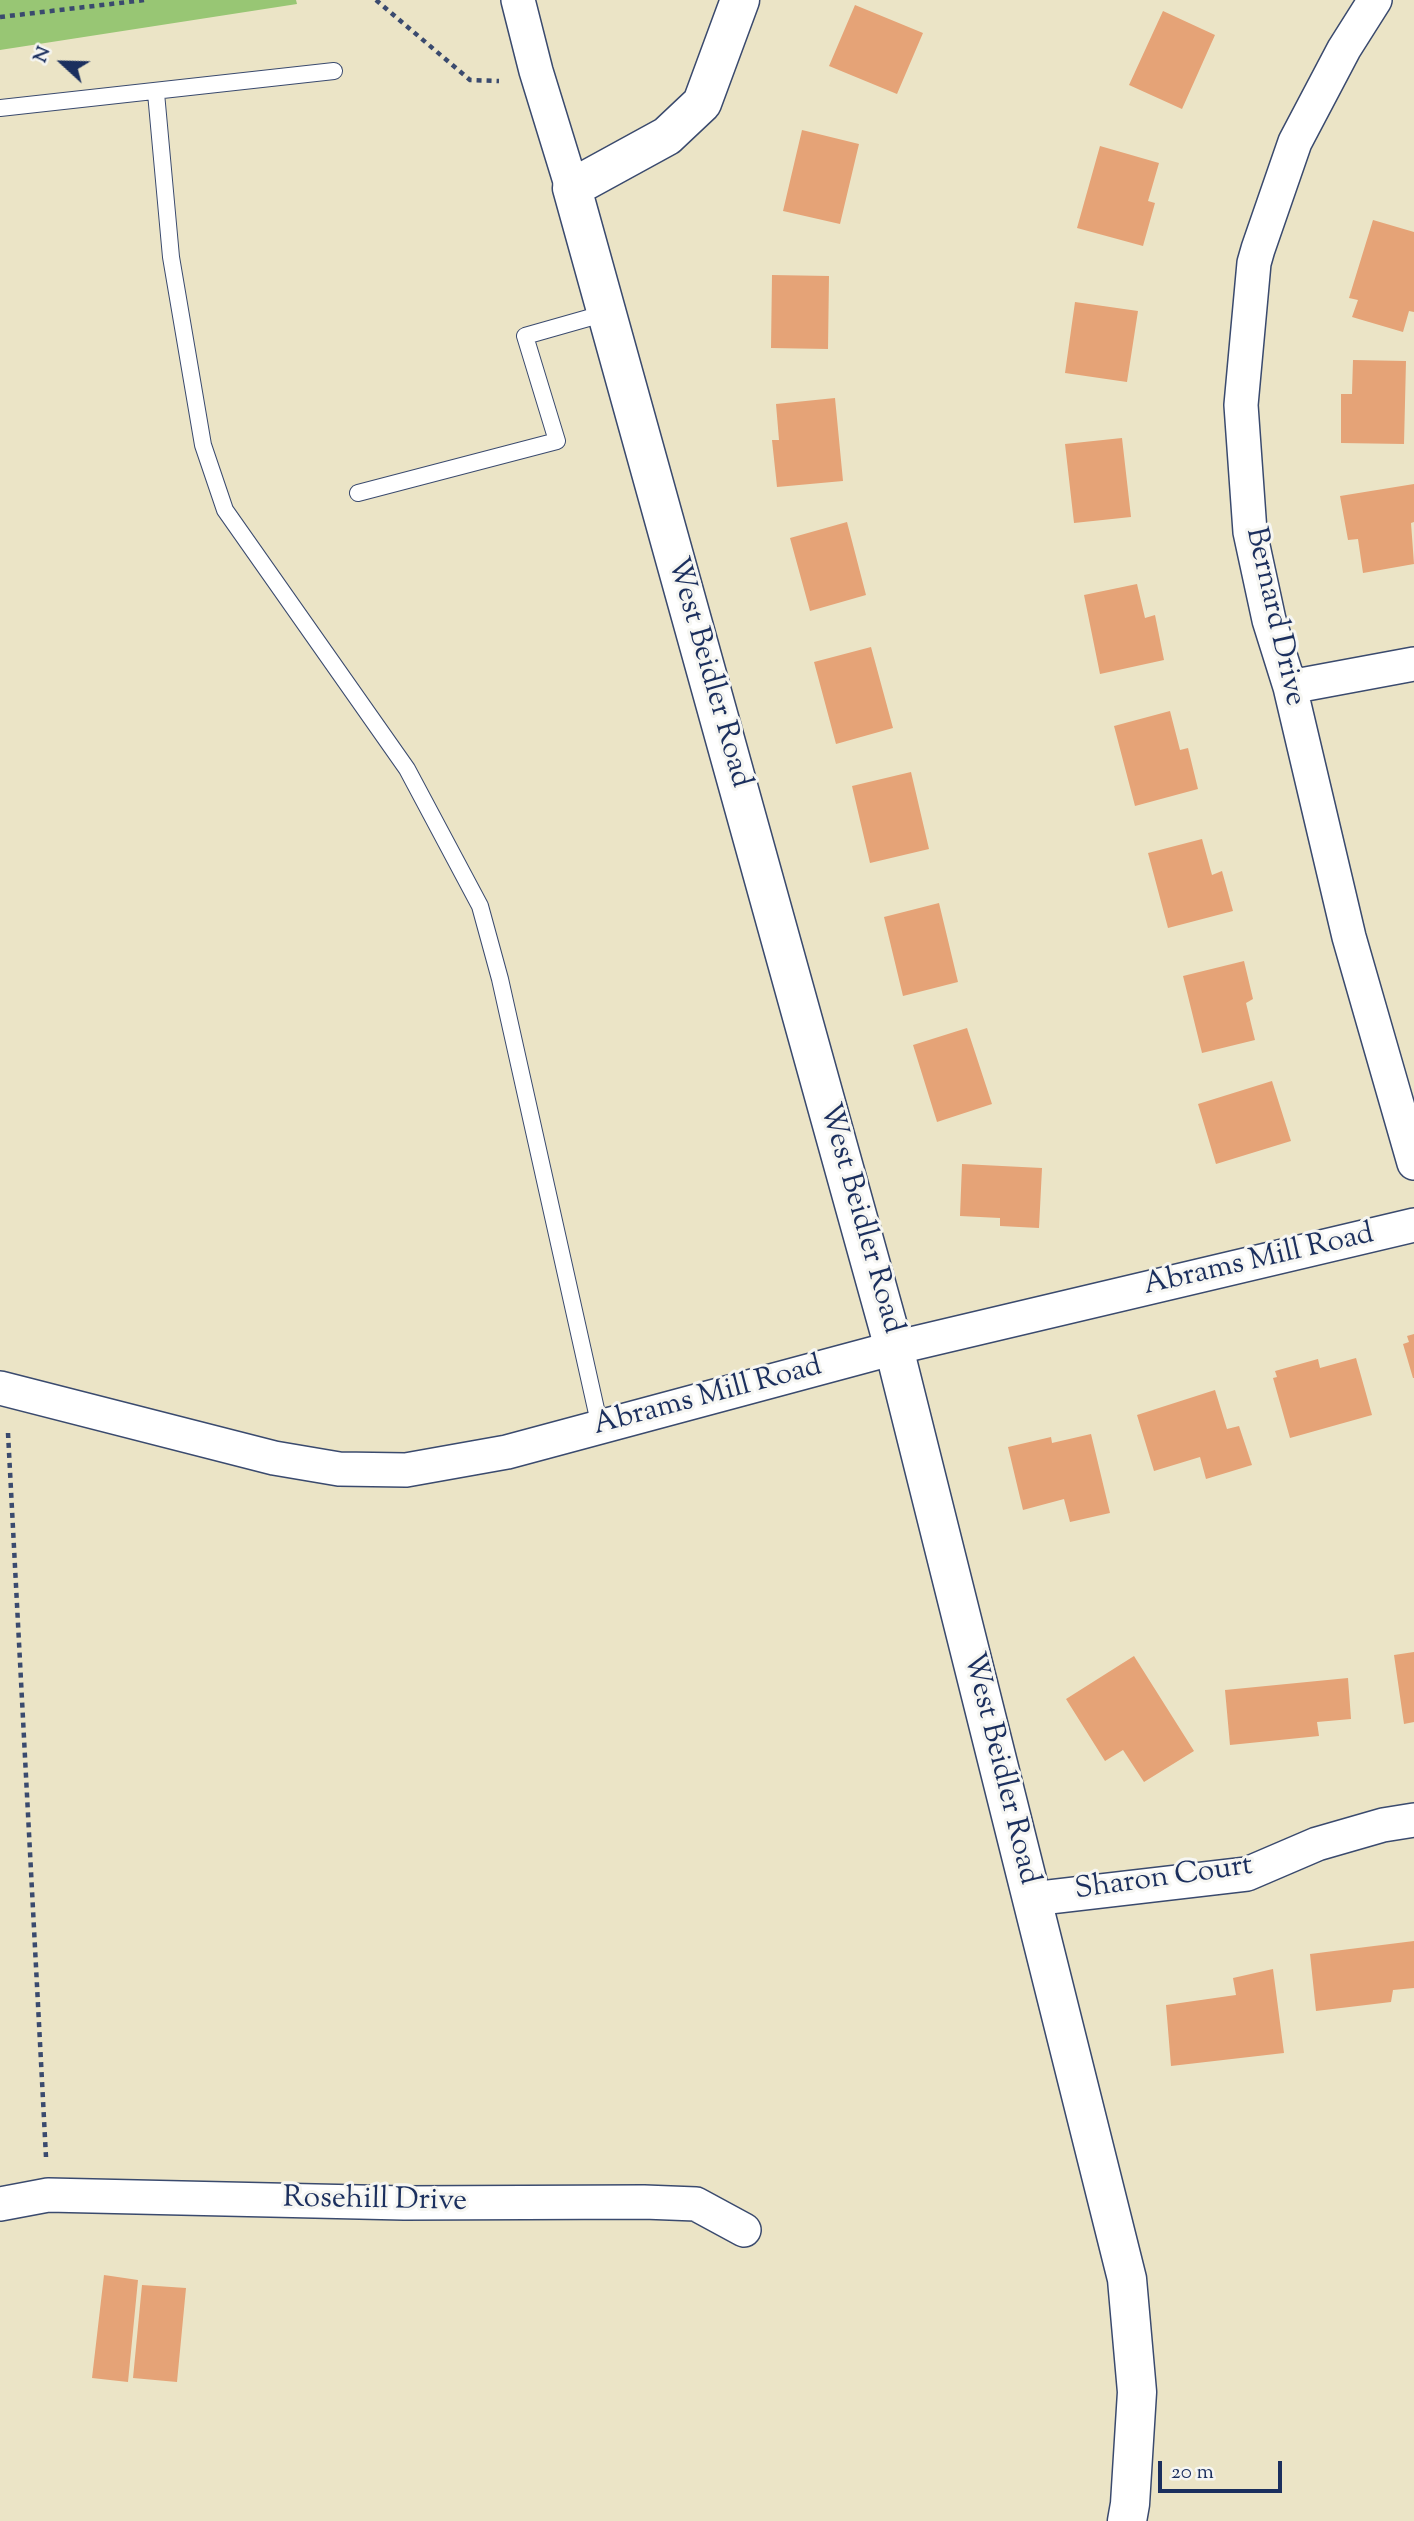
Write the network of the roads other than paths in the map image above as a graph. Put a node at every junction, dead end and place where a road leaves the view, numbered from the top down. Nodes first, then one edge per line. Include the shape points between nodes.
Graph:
1 (518, 0) edge
2 (740, 0) edge
3 (1375, 0) edge
4 (334, 71) dead end
5 (156, 93) junction
6 (0, 108) edge
7 (572, 188) junction
8 (606, 313) junction
9 (358, 493) dead end
10 (1414, 664) edge
11 (1290, 687) junction
12 (1414, 1163) edge
13 (1414, 1225) edge
14 (894, 1349) junction
15 (0, 1388) edge
16 (600, 1427) junction
17 (1414, 1820) edge
18 (1032, 1899) junction
19 (0, 2204) edge
20 (744, 2230) dead end
21 (1127, 2521) edge

1 - 7 street
2 - 7 street via 702,103 667,136
3 - 11 street, Bernard Drive via 1295,142 1254,263 1241,405 1251,532 1269,620
4 - 5 lane
5 - 6 lane
5 - 16 lane via 171,257 203,445 220,497 407,769 480,906
7 - 8 street, West Beidler Road
8 - 9 lane via 525,336 557,442
8 - 14 street, West Beidler Road
10 - 11 street
11 - 12 street, Bernard Drive via 1349,937
13 - 14 street, Abrams Mill Road
14 - 16 street, Abrams Mill Road
14 - 18 street, West Beidler Road
15 - 16 street, Abrams Mill Road via 262,1455 339,1469 406,1470 507,1452
17 - 18 street, Sharon Court via 1317,1844 1247,1874
18 - 21 street, West Beidler Road via 1127,2279 1136,2392
19 - 20 street, Rosehill Drive via 48,2195 404,2203 644,2202 696,2204

